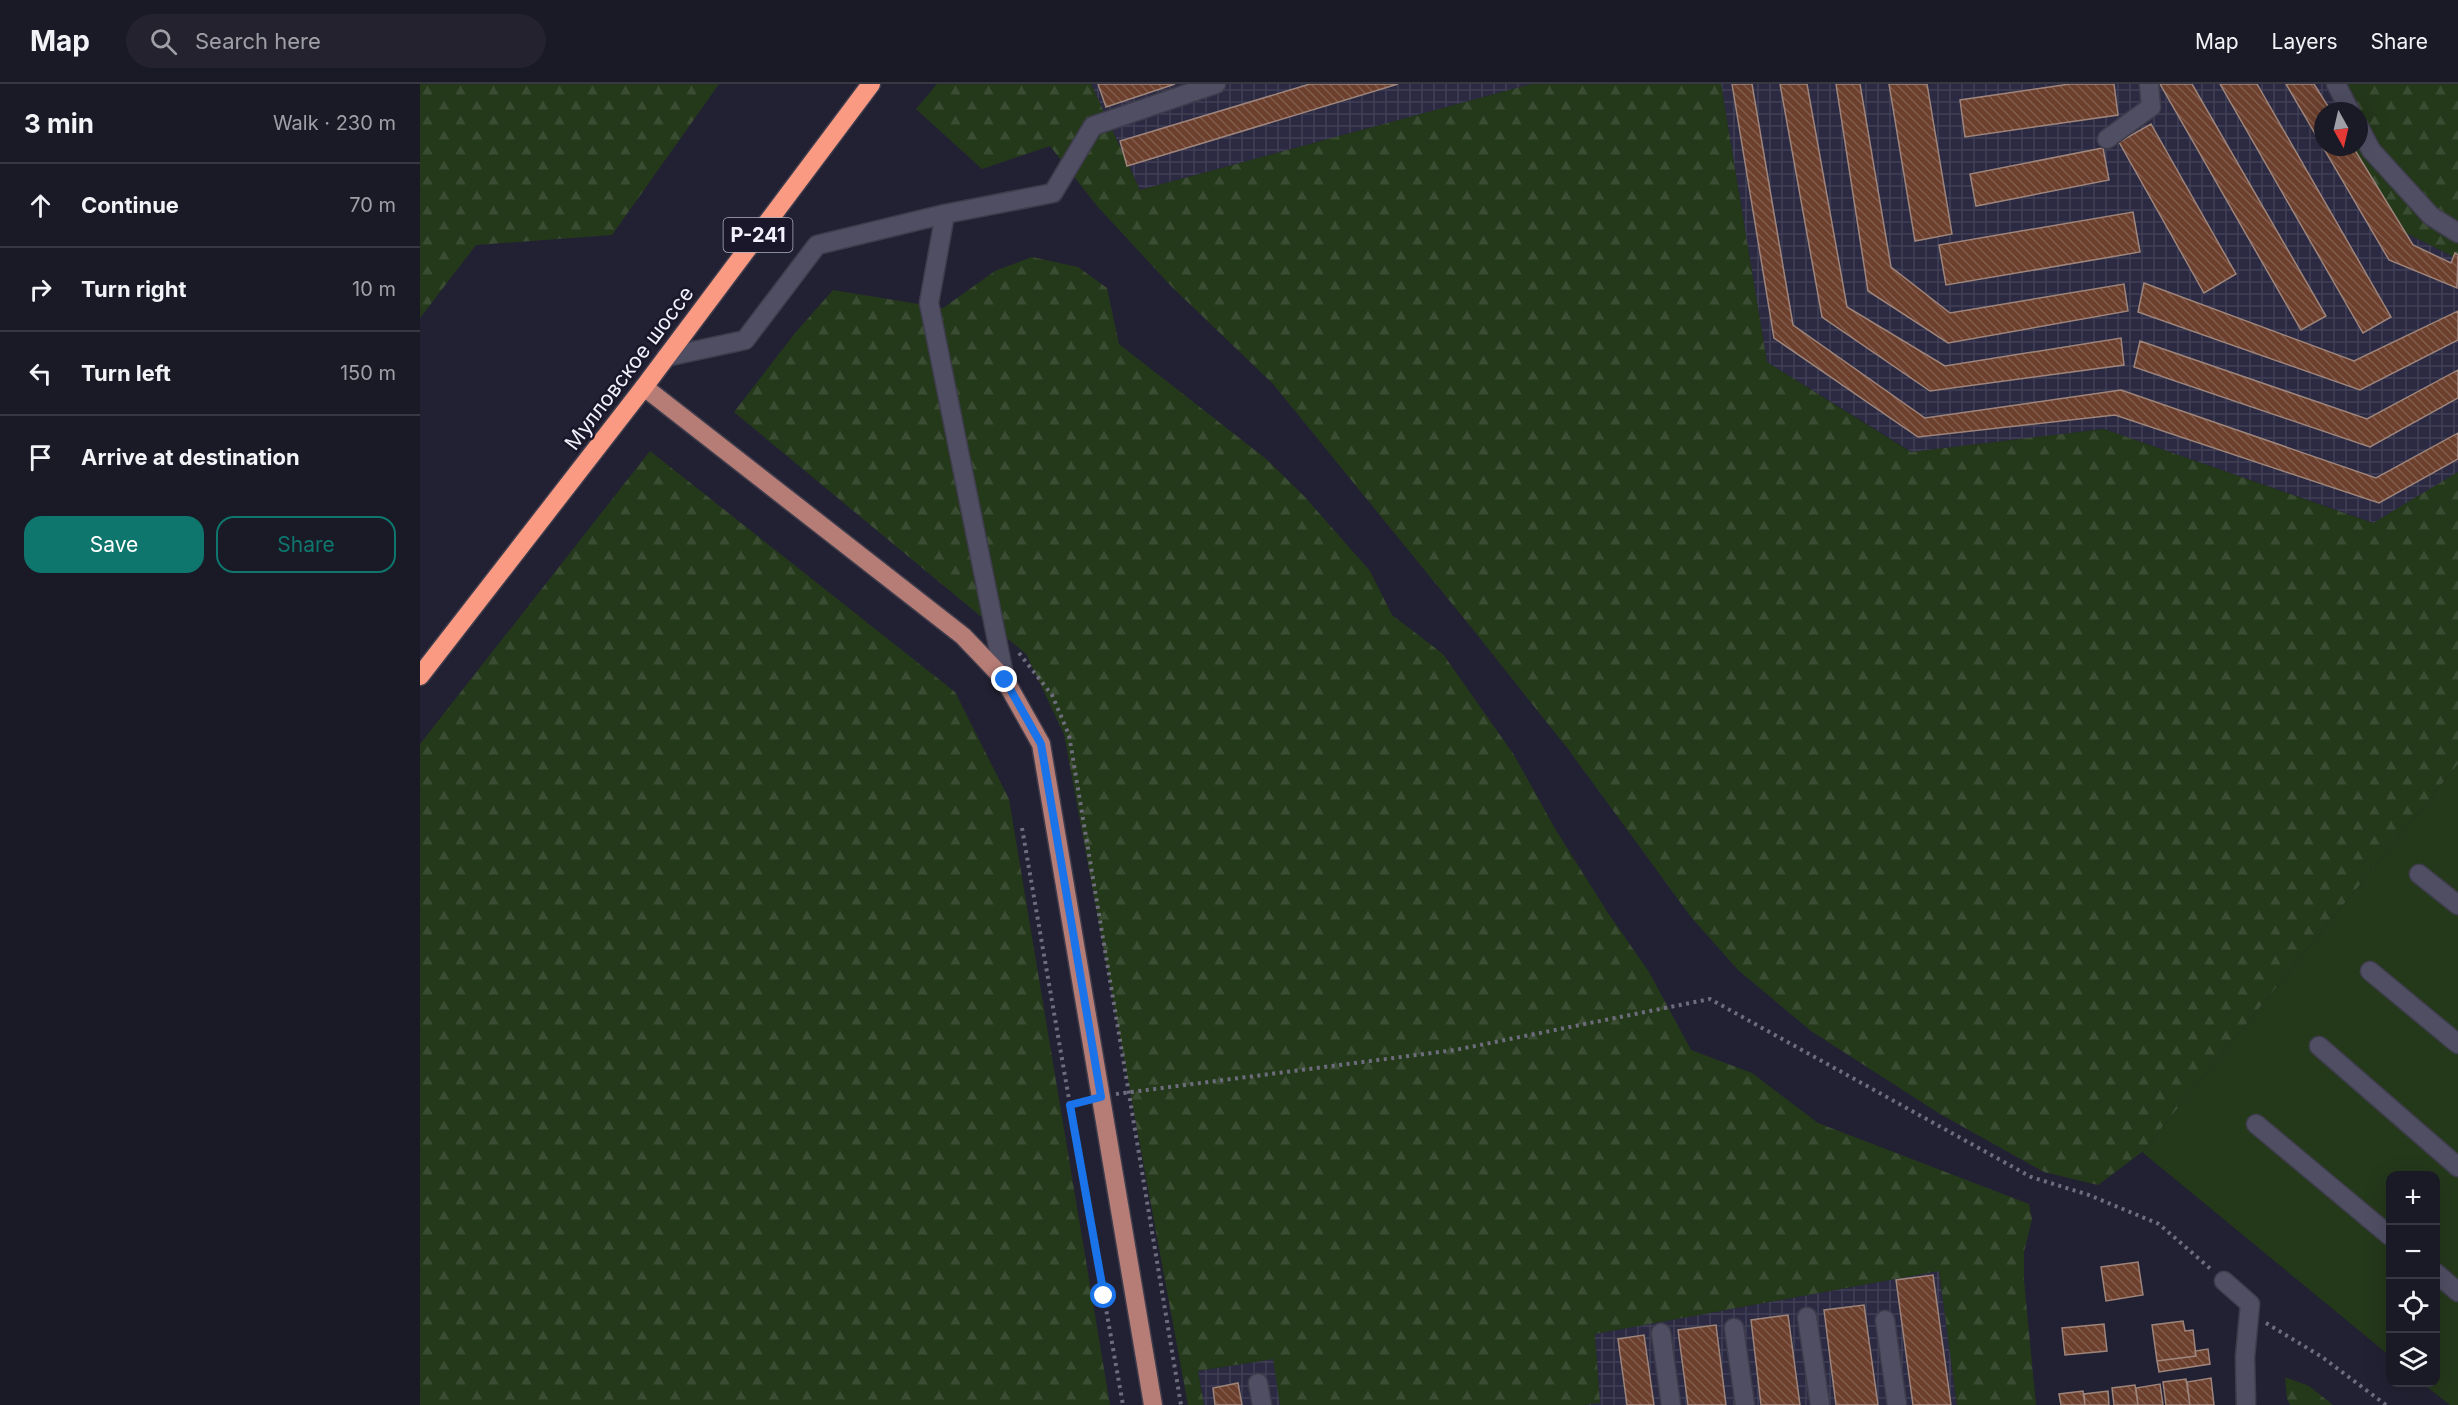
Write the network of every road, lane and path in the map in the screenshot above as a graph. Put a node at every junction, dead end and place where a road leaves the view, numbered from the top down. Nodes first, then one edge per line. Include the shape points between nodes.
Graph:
1 (871, 84) edge
2 (1216, 84) edge
3 (2149, 84) edge
4 (2336, 84) edge
5 (2345, 102) edge
6 (2107, 139) dead end
7 (2368, 144) edge
8 (945, 214) junction
9 (2458, 233) edge
10 (666, 357) junction
11 (644, 387) junction
12 (1012, 644) dead end
13 (420, 676) edge
14 (1005, 680) junction
15 (1022, 828) dead end
16 (2419, 874) dead end
17 (2458, 905) edge
18 (2370, 971) dead end
19 (2458, 1044) edge
20 (2319, 1046) dead end
21 (1129, 1091) junction
22 (1101, 1097) junction
23 (1070, 1105) junction
24 (2256, 1124) dead end
25 (2458, 1167) edge
26 (2386, 1232) edge
27 (2440, 1277) edge
28 (2224, 1281) joint
29 (2458, 1292) edge
30 (2250, 1304) junction
31 (1807, 1317) dead end
32 (1885, 1320) dead end
33 (1734, 1328) dead end
34 (1661, 1333) dead end
35 (1258, 1383) dead end
36 (1123, 1405) edge
37 (1153, 1405) edge
38 (1180, 1405) edge
39 (1262, 1405) edge
40 (1671, 1405) edge
41 (1745, 1405) edge
42 (1820, 1405) edge
43 (1898, 1405) edge
44 (2246, 1405) edge
45 (2386, 1405) edge

1 - 10 highway, Мулловское шоссе / Р-241
2 - 8 lane via 1093,126 1053,193
3 - 6 lane via 2151,107
4 - 5 lane
7 - 9 lane via 2431,216
8 - 10 lane via 817,246 745,340
8 - 14 lane via 929,303
10 - 11 highway, Мулловское шоссе / Р-241
11 - 13 highway, Мулловское шоссе / Р-241
11 - 14 main road via 963,636
12 - 21 path via 1052,695 1069,735
14 - 22 main road via 1041,744
15 - 23 path
16 - 17 lane
18 - 19 lane
20 - 25 lane
21 - 22 path
21 - 28 path via 1455,1050 1710,999 2031,1177 2089,1195 2159,1224
21 - 38 path
22 - 23 path
22 - 37 main road
23 - 36 path
24 - 26 lane
27 - 29 lane
28 - 30 lane
30 - 44 lane
30 - 45 path via 2252,1315 2322,1357
31 - 42 lane
32 - 43 lane
33 - 41 lane
34 - 40 lane
35 - 39 lane

